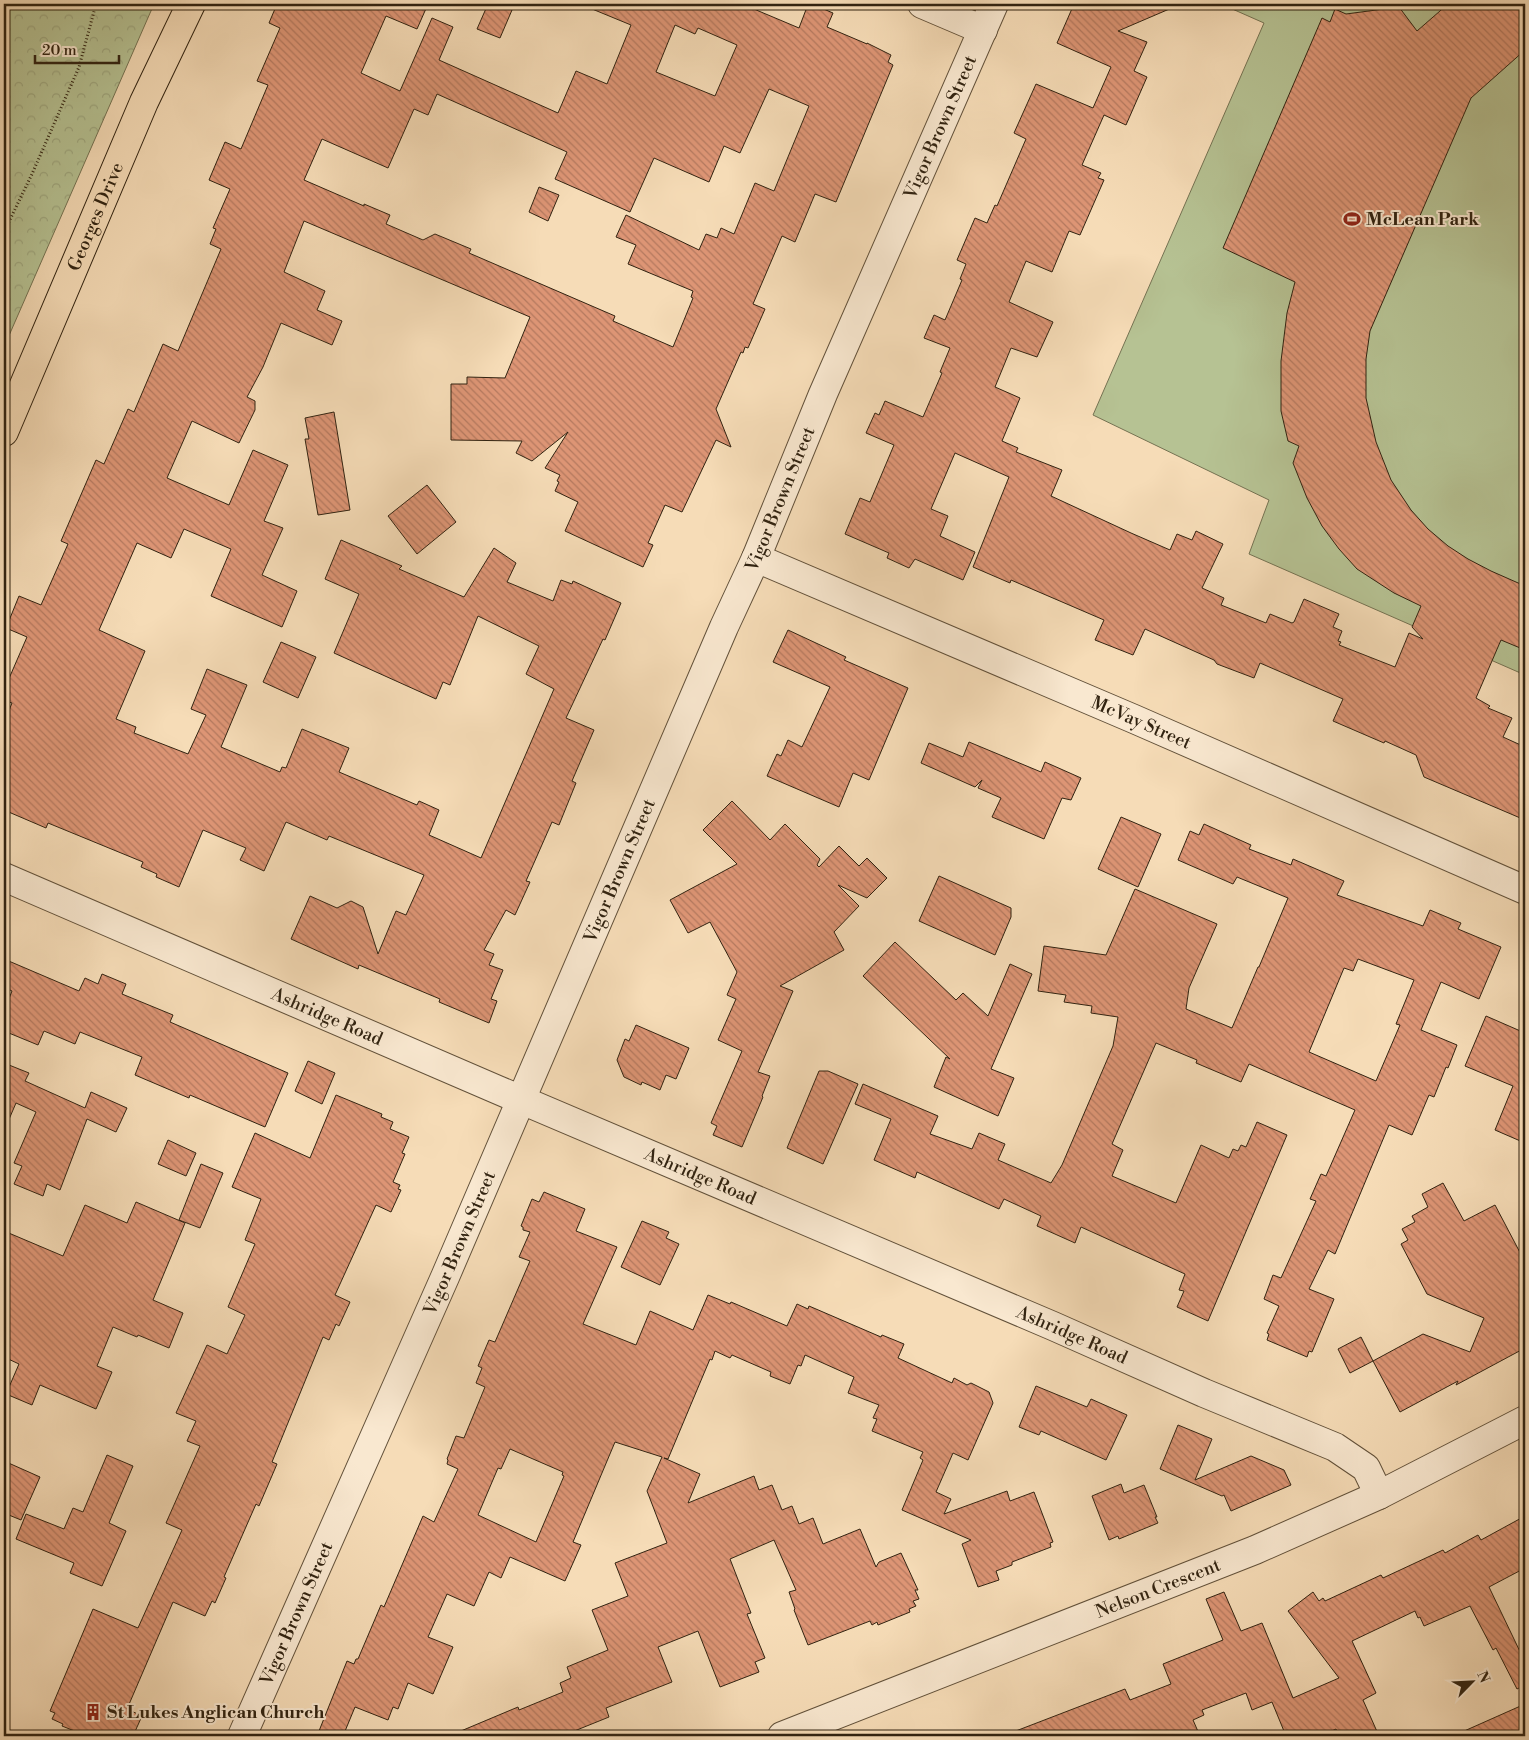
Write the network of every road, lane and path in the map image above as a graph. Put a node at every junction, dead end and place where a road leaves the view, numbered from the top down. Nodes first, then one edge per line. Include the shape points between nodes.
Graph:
1 (96, 4) edge
2 (190, 4) edge
3 (922, 4) edge
4 (994, 4) edge
5 (983, 30) junction
6 (4, 232) edge
7 (4, 432) edge
8 (756, 558) junction
9 (4, 877) edge
10 (1525, 890) edge
11 (521, 1100) junction
12 (1525, 1420) edge
13 (1379, 1495) junction
14 (242, 1736) edge
15 (782, 1736) edge

1 - 6 path via 79,67
2 - 7 main road, Georges Drive via 140,111
3 - 5 street
4 - 5 street, Vigor Brown Street
5 - 8 street, Vigor Brown Street via 823,394
8 - 10 street, McVay Street
8 - 11 street, Vigor Brown Street via 712,653
9 - 11 street, Ashridge Road
11 - 13 street, Ashridge Road via 1334,1447 1366,1468
11 - 14 street, Vigor Brown Street
12 - 13 street, Nelson Crescent
13 - 15 street, Nelson Crescent via 1255,1550

